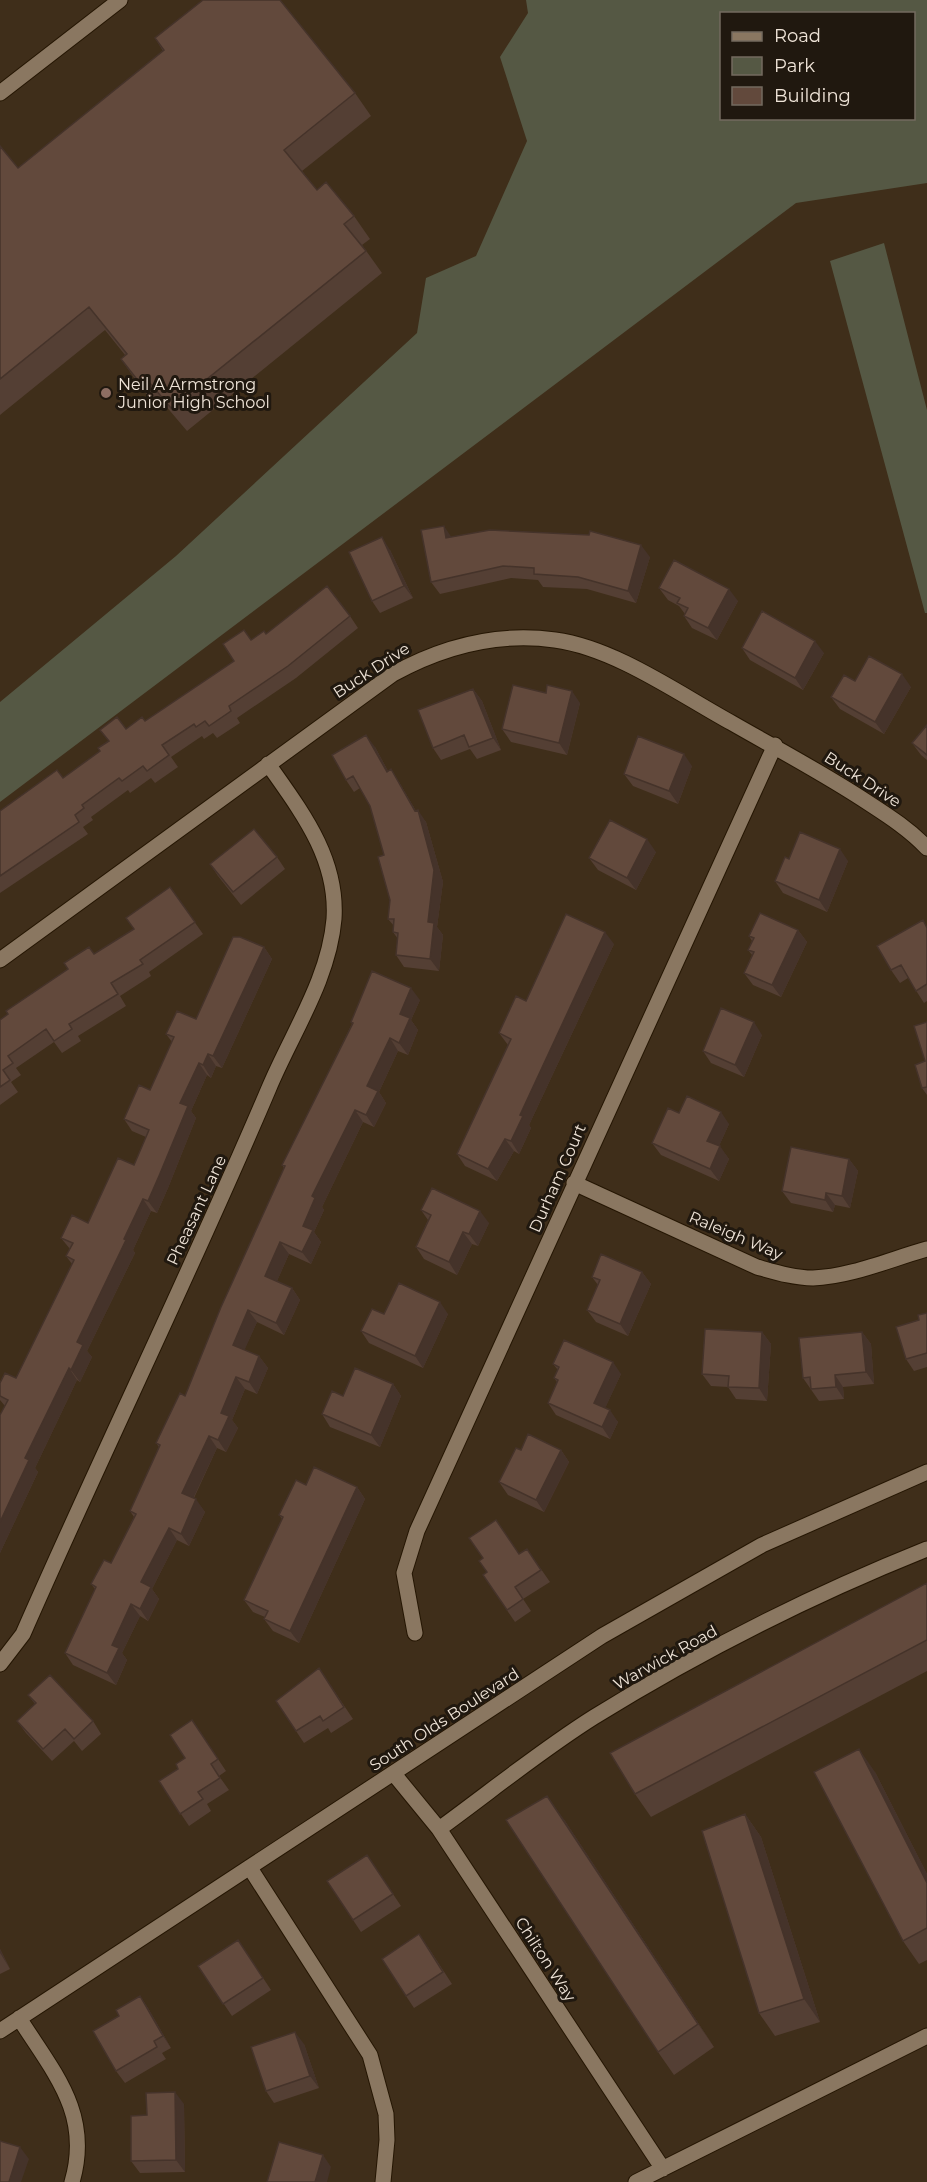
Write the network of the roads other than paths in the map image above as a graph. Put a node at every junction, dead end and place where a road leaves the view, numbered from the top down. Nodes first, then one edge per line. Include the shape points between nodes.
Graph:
1 (120, 0) edge
2 (0, 93) edge
3 (774, 745) junction
4 (268, 764) junction
5 (927, 848) edge
6 (0, 960) edge
7 (574, 1183) junction
8 (927, 1249) edge
9 (927, 1472) edge
10 (927, 1549) edge
11 (416, 1633) dead end
12 (0, 1664) edge
13 (394, 1774) junction
14 (439, 1829) junction
15 (250, 1868) junction
16 (19, 2018) junction
17 (0, 2031) edge
18 (927, 2036) edge
19 (663, 2169) junction
20 (72, 2182) edge
21 (383, 2182) edge
22 (636, 2182) edge

1 - 2 street
3 - 4 street, Buck Drive via 617,660 576,645 538,638 484,641 428,655 393,674
3 - 5 street, Buck Drive via 899,824
3 - 7 street, Durham Court
4 - 6 street, Buck Drive
4 - 12 street, Pheasant Lane via 322,847 334,917 329,951 23,1634
7 - 8 street, Raleigh Way via 757,1267 783,1274 831,1276
7 - 11 street, Durham Court via 417,1531 404,1573
9 - 13 street, South Olds Boulevard via 771,1540 679,1590 602,1636
10 - 14 street, Warwick Road via 851,1579 684,1664 592,1718
13 - 14 street, Chilton Way
13 - 15 street, South Olds Boulevard
14 - 19 street, Chilton Way
15 - 16 street, South Olds Boulevard
15 - 21 street via 370,2055 386,2114
16 - 17 street, South Olds Boulevard
16 - 20 street via 74,2113 78,2160
18 - 19 street
19 - 22 street

